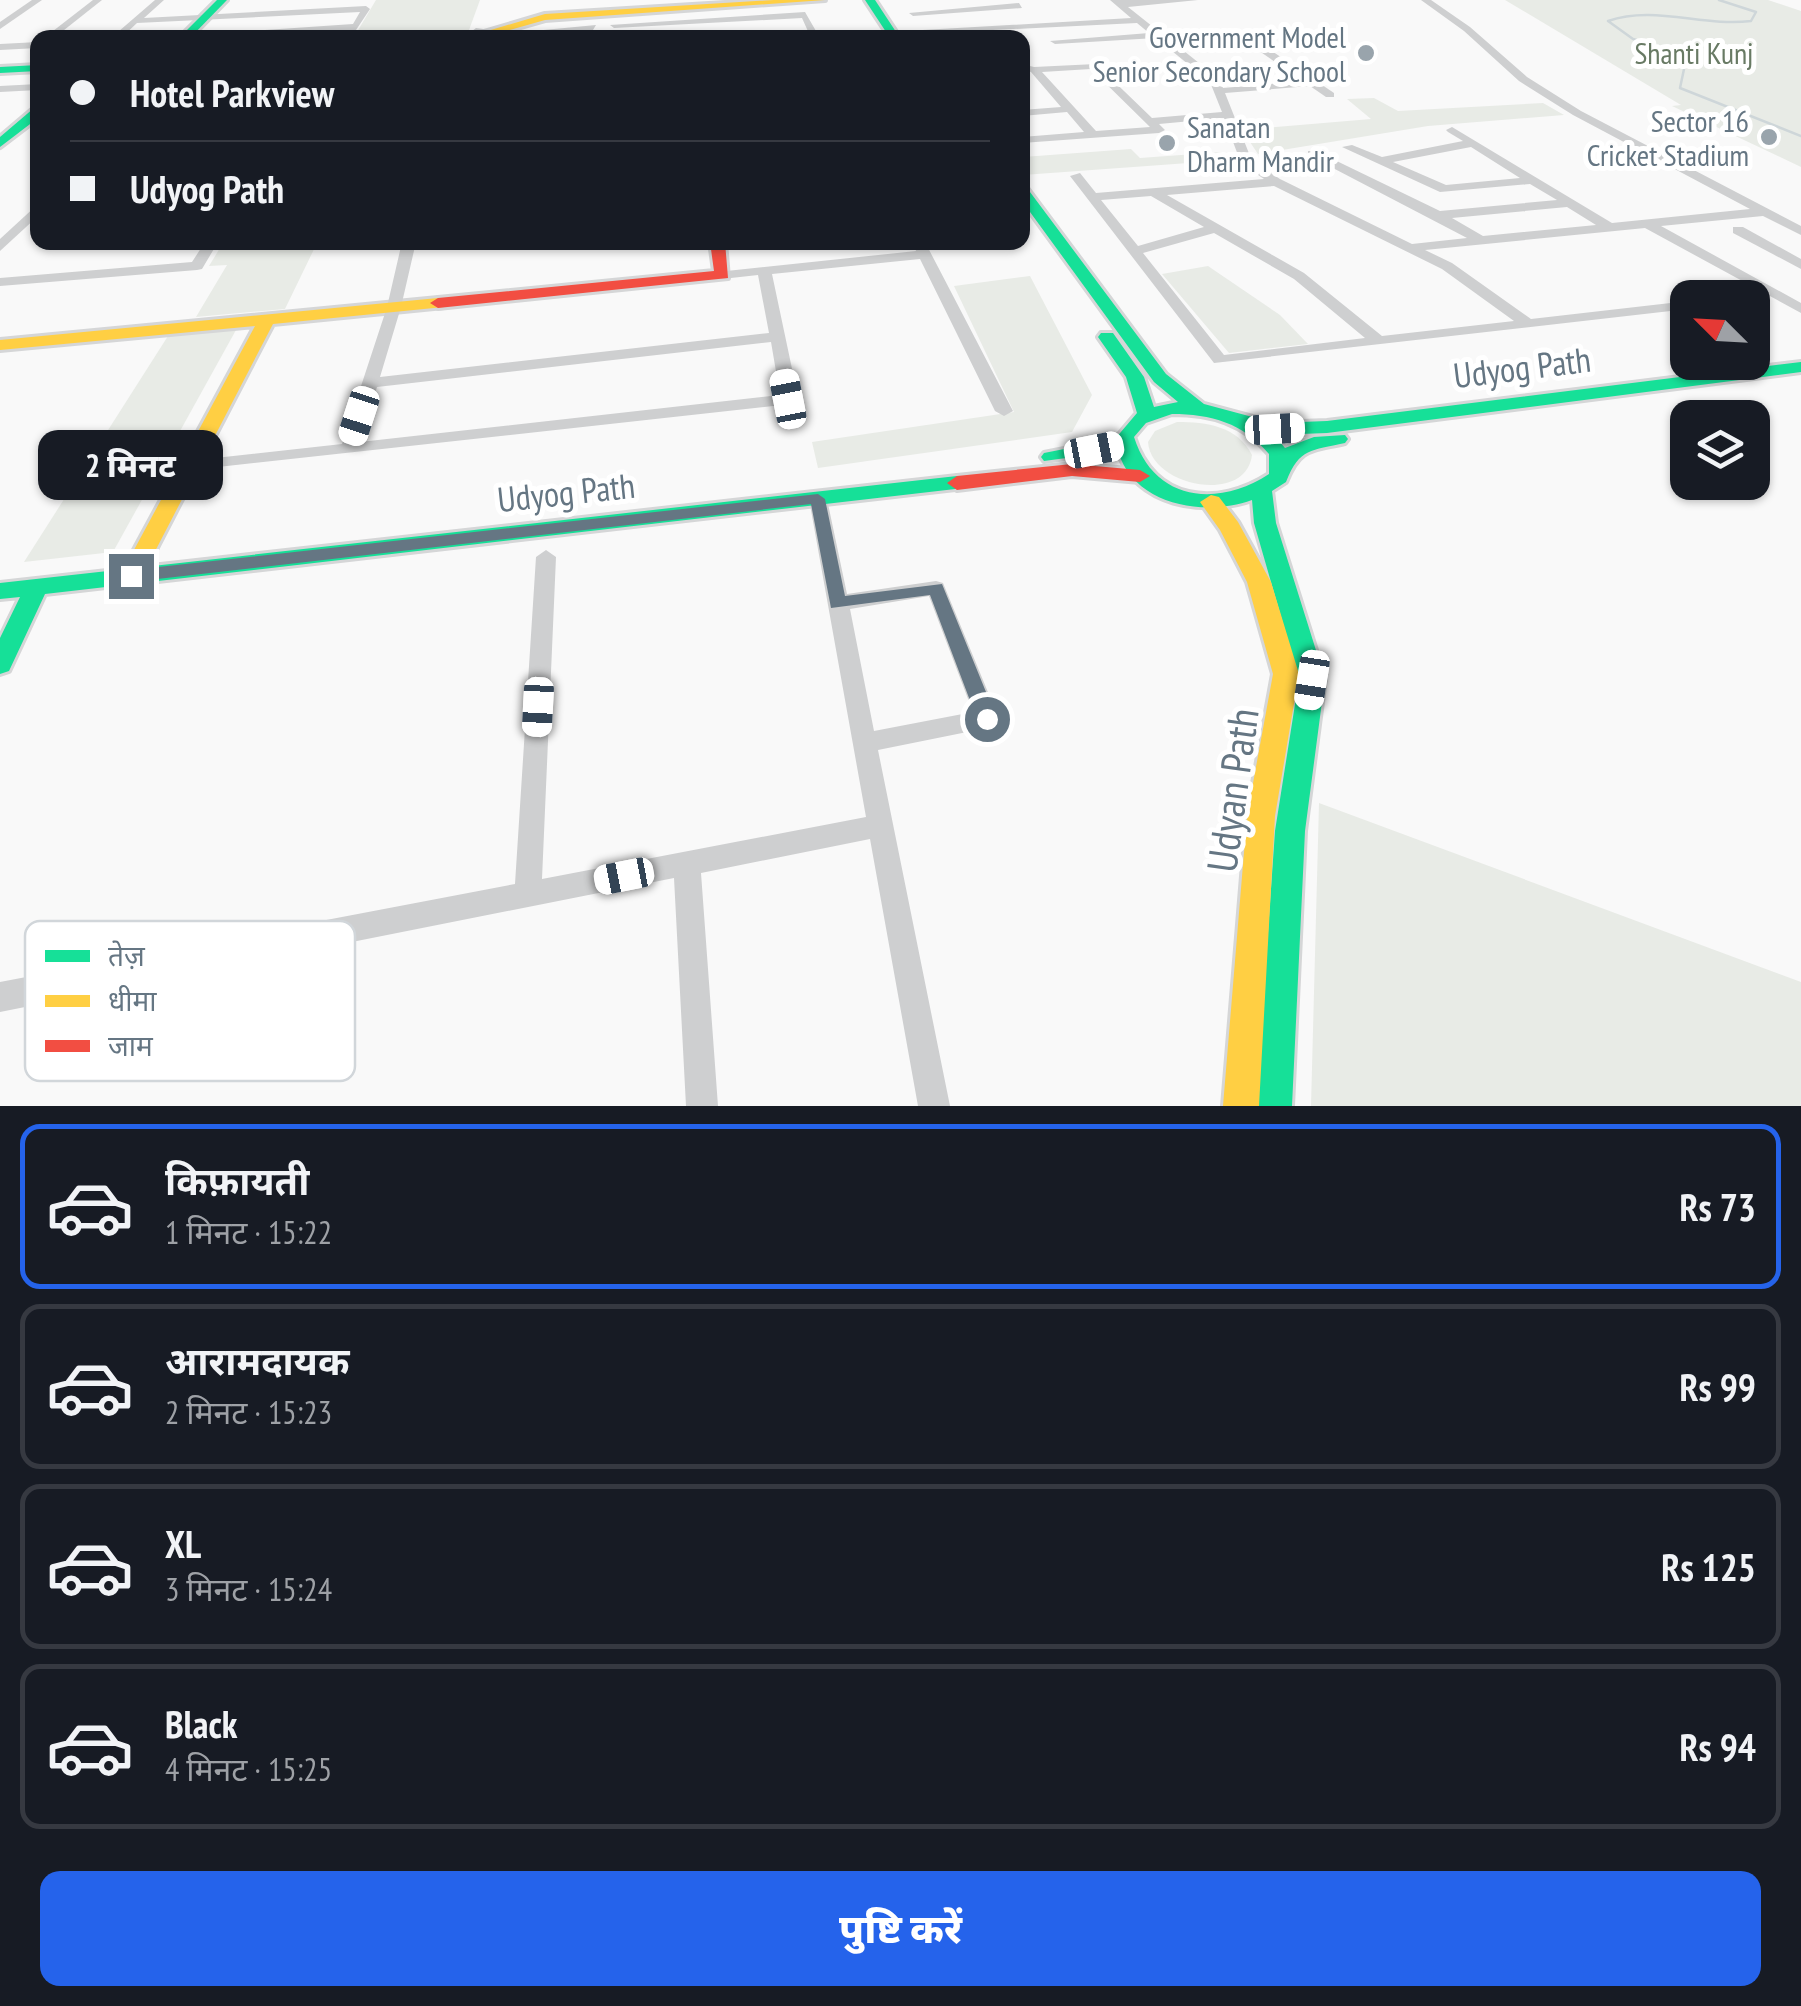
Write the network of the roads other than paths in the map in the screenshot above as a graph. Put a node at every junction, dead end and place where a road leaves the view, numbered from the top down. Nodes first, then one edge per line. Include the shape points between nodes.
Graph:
1 (38, 0) edge
2 (98, 0) edge
3 (160, 0) edge
4 (222, 0) edge
5 (774, 0) edge
6 (820, 0) edge
7 (873, 0) edge
8 (922, 0) edge
9 (1194, 0) edge
10 (1425, 0) edge
11 (285, 2) edge
12 (1117, 2) edge
13 (1016, 3) edge
14 (356, 4) edge
15 (704, 8) edge
16 (931, 12) junction
17 (276, 14) junction
18 (1027, 14) dead end
19 (204, 17) junction
20 (1139, 20) junction
21 (135, 21) junction
22 (596, 25) edge
23 (0, 26) edge
24 (1038, 26) junction
25 (59, 30) edge
26 (124, 30) edge
27 (191, 30) edge
28 (304, 30) edge
29 (488, 30) edge
30 (562, 30) edge
31 (812, 30) edge
32 (900, 30) edge
33 (905, 30) edge
34 (980, 30) edge
35 (1162, 38) junction
36 (1055, 41) junction
37 (30, 45) edge
38 (0, 47) edge
39 (1083, 66) junction
40 (1030, 68) edge
41 (30, 70) edge
42 (1030, 70) edge
43 (0, 72) edge
44 (1313, 83) junction
45 (30, 88) edge
46 (1036, 88) dead end
47 (1050, 88) junction
48 (0, 90) edge
49 (1218, 91) junction
50 (1330, 95) dead end
51 (1070, 110) junction
52 (1030, 112) edge
53 (1227, 115) junction
54 (30, 117) edge
55 (1150, 121) junction
56 (1452, 130) dead end
57 (1093, 135) junction
58 (1030, 139) edge
59 (0, 143) edge
60 (1472, 143) junction
61 (1348, 147) dead end
62 (1312, 152) dead end
63 (1381, 161) junction
64 (1076, 176) dead end
65 (1532, 180) junction
66 (1276, 182) junction
67 (1153, 192) junction
68 (1093, 197) junction
69 (1570, 202) junction
70 (1030, 203) edge
71 (1765, 212) junction
72 (1438, 214) junction
73 (30, 216) edge
74 (1648, 224) junction
75 (1212, 228) junction
76 (1610, 228) junction
77 (1030, 229) edge
78 (1738, 230) dead end
79 (1801, 231) edge
80 (30, 238) edge
81 (1482, 240) junction
82 (4, 243) edge
83 (1414, 247) junction
84 (207, 250) edge
85 (407, 250) edge
86 (718, 250) edge
87 (908, 250) edge
88 (923, 250) edge
89 (1135, 251) junction
90 (1801, 265) edge
91 (764, 270) junction
92 (722, 274) junction
93 (0, 282) edge
94 (1801, 291) edge
95 (1775, 294) junction
96 (1770, 295) edge
97 (394, 306) junction
98 (1670, 306) edge
99 (1801, 309) edge
100 (267, 319) junction
101 (1527, 323) junction
102 (777, 337) junction
103 (1378, 341) junction
104 (0, 345) edge
105 (1801, 368) edge
106 (1801, 380) edge
107 (370, 382) junction
108 (1197, 408) junction
109 (1004, 411) dead end
110 (1147, 415) junction
111 (1252, 424) junction
112 (1123, 444) junction
113 (349, 449) junction
114 (1282, 464) junction
115 (188, 467) junction
116 (1140, 476) junction
117 (1262, 493) junction
118 (818, 499) junction
119 (1211, 502) junction
120 (546, 557) dead end
121 (139, 561) junction
122 (0, 577) edge
123 (37, 587) junction
124 (0, 591) edge
125 (838, 603) junction
126 (0, 662) edge
127 (866, 742) junction
128 (880, 826) junction
129 (687, 864) junction
130 (528, 894) junction
131 (355, 928) edge
132 (25, 992) edge
133 (0, 997) edge
134 (702, 1106) edge
135 (934, 1106) edge
136 (1241, 1106) edge
137 (1274, 1106) edge

1 - 23 street
2 - 25 street
3 - 21 street
4 - 19 main road
5 - 15 main road
6 - 15 main road
7 - 32 main road
8 - 16 street
9 - 12 street
10 - 71 street via 1577,114
11 - 14 street
11 - 17 street
12 - 20 street
13 - 16 street
13 - 18 street
14 - 17 street
14 - 28 street via 366,9 356,27
15 - 22 main road
15 - 31 street via 805,14
16 - 33 street
17 - 19 street
19 - 21 street
19 - 27 main road
20 - 24 street
20 - 35 street
21 - 26 street
22 - 29 main road via 541,15
22 - 30 street
24 - 34 street
24 - 36 street
35 - 36 street
35 - 44 street via 1242,36
35 - 49 street via 1215,81
36 - 39 street
37 - 38 street
39 - 40 street
39 - 55 street via 1093,66
41 - 43 main road
42 - 47 street
44 - 49 street
44 - 50 street
45 - 48 street
46 - 47 street
47 - 51 street
49 - 53 street
51 - 52 street
51 - 57 street
53 - 55 street
53 - 66 street via 1247,163
54 - 59 main road
55 - 57 street via 1158,130
56 - 60 street
57 - 58 street
60 - 63 street
60 - 65 street
61 - 63 street
62 - 72 street
63 - 65 street via 1444,189
64 - 68 street
65 - 69 street
66 - 67 street
66 - 83 street
67 - 68 street
67 - 75 street
68 - 89 street
69 - 72 street
69 - 76 street
70 - 108 main road via 1160,378
71 - 74 street
71 - 79 street
72 - 81 street
73 - 82 street
74 - 76 street
74 - 95 street
75 - 89 street
75 - 103 street via 1298,276
76 - 81 street
77 - 110 main road via 1135,376
78 - 90 street
80 - 82 street
81 - 83 street
83 - 101 street
84 - 93 street via 197,266
85 - 97 street
86 - 92 main road
87 - 91 street
88 - 109 street
89 - 103 street via 1220,360
91 - 92 street
91 - 102 street
92 - 97 main road
94 - 95 street
95 - 96 street
95 - 99 street
97 - 100 main road
97 - 107 street
98 - 101 street
100 - 104 main road
100 - 115 main road
101 - 103 street
102 - 107 street
102 - 113 street via 791,408
105 - 111 main road, Udyog Path via 1326,426
106 - 114 main road, Udyog Path via 1314,442 1288,453
107 - 113 street
108 - 110 main road
108 - 111 main road
110 - 112 main road via 1128,430
111 - 114 main road via 1274,443
112 - 116 main road
112 - 121 main road, Udyog Path via 1065,456
113 - 115 street
114 - 117 main road via 1275,483
115 - 121 main road
116 - 118 main road, Udyog Path via 1072,470
116 - 119 main road via 1172,494
117 - 119 main road
117 - 137 main road, Udyan Path via 1312,680 1290,831
118 - 123 main road, Udyog Path
118 - 125 street
119 - 136 main road, Udyan Path via 1258,582 1286,674 1261,816
120 - 130 street
121 - 122 main road, Udyog Path
123 - 124 main road, Udyog Path
123 - 126 main road
125 - 127 street
125 - 127 street via 936,588 987,719
127 - 128 street
128 - 129 street
128 - 135 street
129 - 130 street
129 - 134 street
130 - 131 street
132 - 133 street

